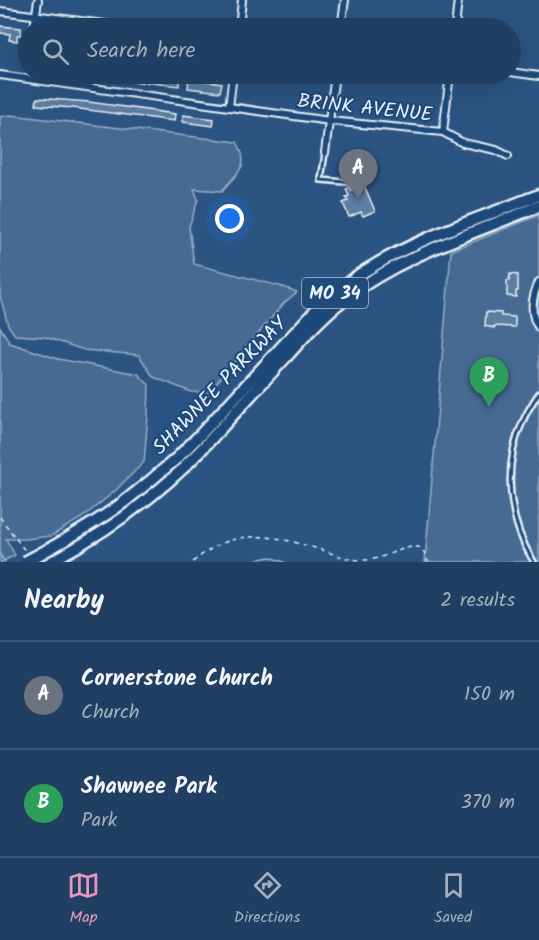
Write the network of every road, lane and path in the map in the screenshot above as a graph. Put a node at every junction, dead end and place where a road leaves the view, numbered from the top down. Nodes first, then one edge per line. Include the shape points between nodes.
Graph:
1 (38, 0) edge
2 (242, 0) edge
3 (345, 0) edge
4 (458, 0) edge
5 (0, 11) edge
6 (36, 15) junction
7 (36, 18) edge
8 (59, 18) edge
9 (240, 18) edge
10 (342, 18) edge
11 (456, 18) edge
12 (521, 74) edge
13 (0, 75) edge
14 (18, 75) edge
15 (539, 76) edge
16 (83, 84) edge
17 (233, 84) edge
18 (334, 84) edge
19 (449, 84) edge
20 (230, 108) junction
21 (330, 121) junction
22 (443, 132) junction
23 (325, 153) joint
24 (508, 156) dead end
25 (357, 183) dead end
26 (539, 195) edge
27 (539, 207) edge
28 (533, 213) edge
29 (539, 282) edge
30 (539, 328) edge
31 (539, 393) edge
32 (181, 461) junction
33 (0, 517) edge
34 (26, 557) edge
35 (49, 562) edge
36 (193, 562) edge
37 (428, 562) edge
38 (534, 562) edge

1 - 6 street
2 - 9 street
3 - 10 street
4 - 11 street
5 - 6 street
6 - 7 street
6 - 8 street
12 - 15 street
13 - 14 street, BRINK AVENUE
16 - 20 street, BRINK AVENUE
17 - 20 street
18 - 21 street
19 - 22 street
20 - 21 street, BRINK AVENUE
21 - 22 street, BRINK AVENUE
21 - 23 street
22 - 24 street, BRINK AVENUE
23 - 25 lane via 321,180
26 - 32 highway, SHAWNEE PARKWAY / MO 34 via 429,238 364,271 315,311 200,435
27 - 28 highway, SHAWNEE PARKWAY / MO 34
28 - 32 highway, SHAWNEE PARKWAY / MO 34 via 419,254 362,286 324,316
29 - 30 street via 532,313
31 - 38 lane via 519,431 510,472 514,515
32 - 34 highway, SHAWNEE PARKWAY / MO 34, bridge via 98,520
32 - 35 highway, SHAWNEE PARKWAY / MO 34 via 154,493 131,512
33 - 34 path
36 - 37 path via 216,545 234,539 275,537 359,560 419,547

